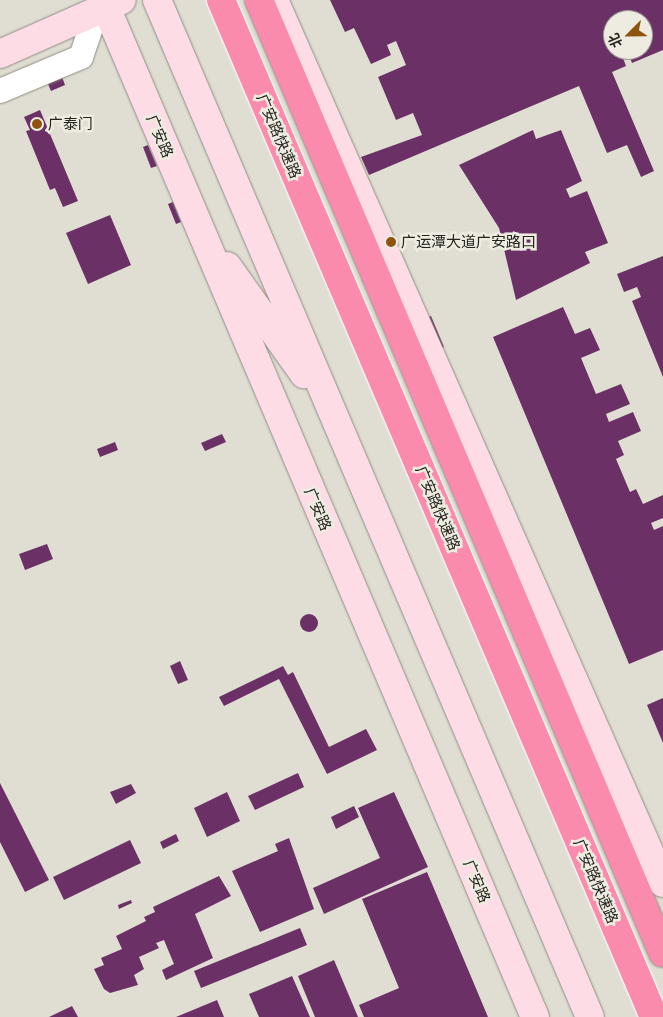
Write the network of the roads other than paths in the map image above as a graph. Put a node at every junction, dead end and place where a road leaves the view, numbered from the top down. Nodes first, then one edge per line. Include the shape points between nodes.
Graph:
1 (156, 0) edge
2 (208, 0) edge
3 (221, 0) edge
4 (259, 0) edge
5 (274, 0) edge
6 (107, 5) edge
7 (0, 54) edge
8 (0, 91) edge
9 (196, 222) junction
10 (334, 417) junction
11 (663, 883) edge
12 (663, 953) edge
13 (535, 1017) edge
14 (590, 1017) edge
15 (654, 1017) edge
16 (660, 1017) edge

1 - 10 main road
2 - 16 main road
3 - 15 highway, 广安路快速路, bridge
4 - 12 highway
5 - 11 main road
6 - 7 main road
6 - 8 street via 81,57
6 - 9 main road, 广安路
9 - 10 main road
9 - 13 main road, 广安路
10 - 14 main road

